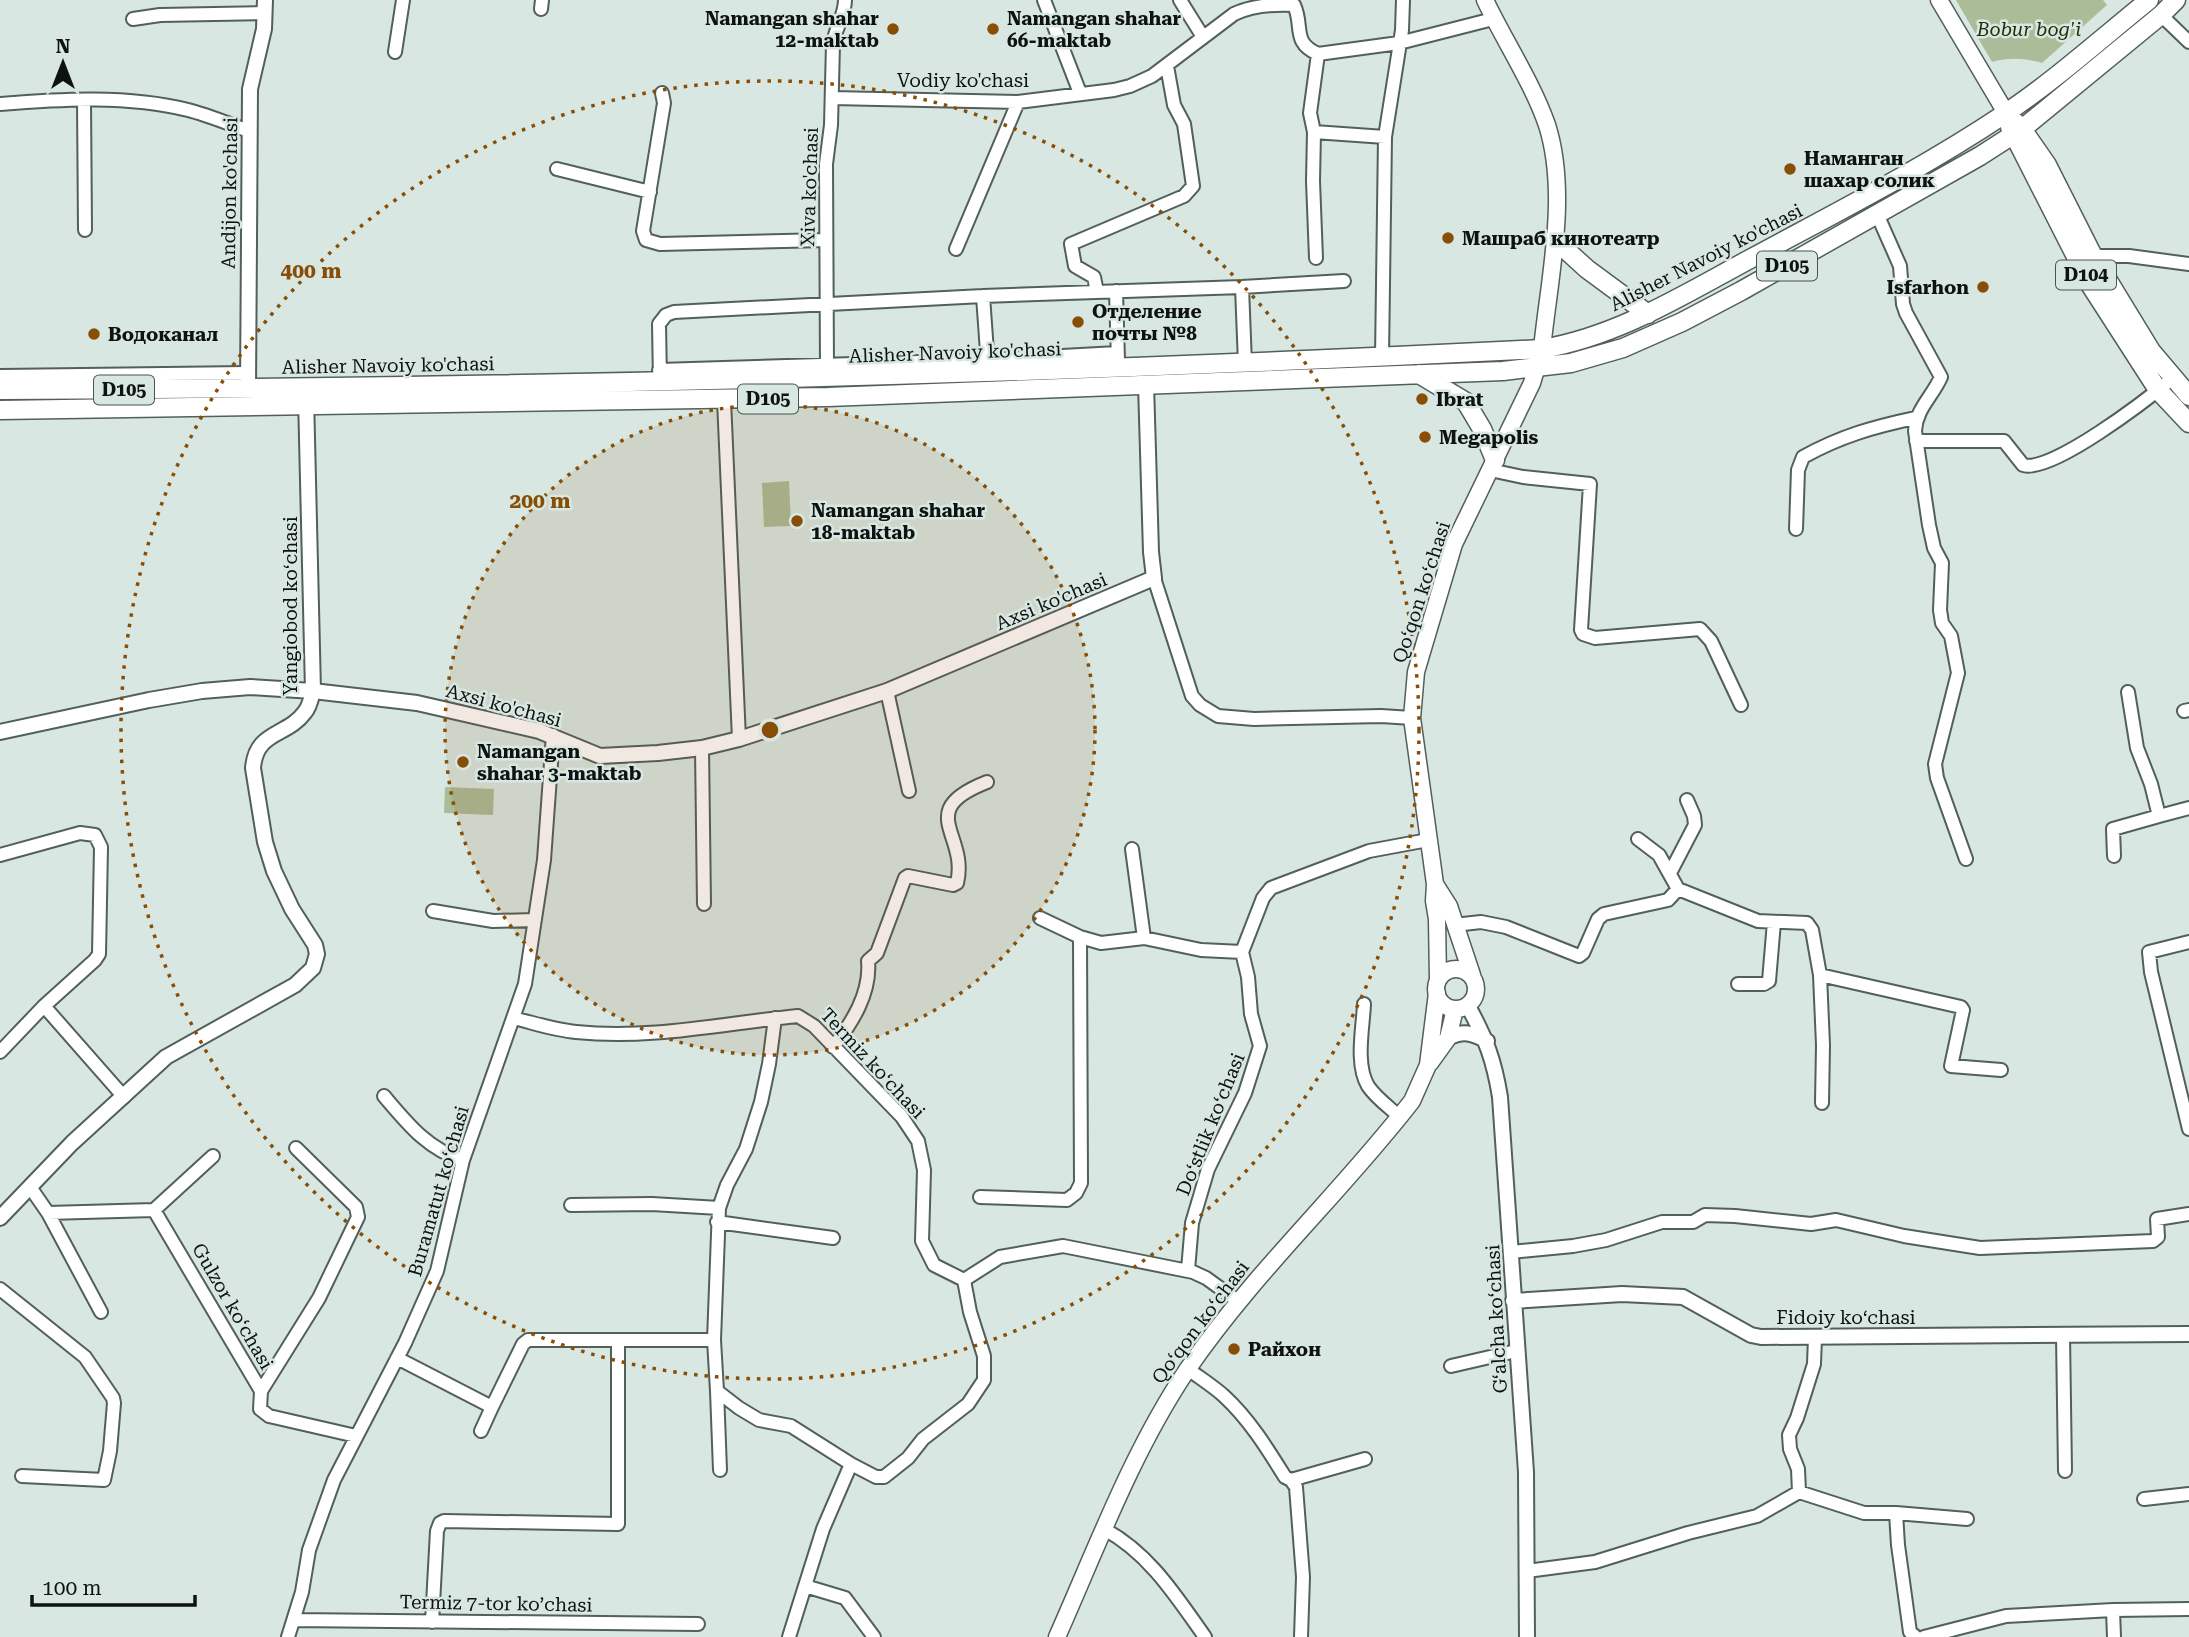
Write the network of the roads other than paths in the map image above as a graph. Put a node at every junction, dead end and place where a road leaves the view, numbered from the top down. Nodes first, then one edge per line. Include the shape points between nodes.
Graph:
1 (402, 0) edge
2 (845, 0) edge
3 (1044, 0) edge
4 (1180, 0) edge
5 (1403, 0) edge
6 (1485, 0) edge
7 (1939, 0) edge
8 (2149, 0) edge
9 (2176, 0) edge
10 (265, 6) edge
11 (2161, 15) junction
12 (133, 19) dead end
13 (1493, 19) junction
14 (1203, 37) junction
15 (1399, 43) junction
16 (2189, 43) edge
17 (395, 52) dead end
18 (1318, 54) junction
19 (1167, 66) junction
20 (662, 93) dead end
21 (1080, 93) junction
22 (832, 98) junction
23 (84, 100) junction
24 (1017, 102) junction
25 (0, 104) edge
26 (2006, 113) junction
27 (249, 131) junction
28 (1314, 132) junction
29 (2017, 132) junction
30 (1385, 137) junction
31 (557, 169) dead end
32 (650, 192) junction
33 (1877, 214) junction
34 (85, 230) dead end
35 (1554, 239) junction
36 (825, 240) junction
37 (957, 249) dead end
38 (2093, 256) junction
39 (1316, 258) dead end
40 (2189, 264) edge
41 (1344, 281) dead end
42 (1241, 288) junction
43 (1116, 291) junction
44 (1097, 292) junction
45 (983, 296) junction
46 (827, 306) junction
47 (1648, 314) junction
48 (1542, 349) junction
49 (1382, 358) junction
50 (1118, 360) junction
51 (1245, 363) junction
52 (988, 366) junction
53 (1536, 368) junction
54 (827, 371) junction
55 (1419, 374) junction
56 (0, 376) edge
57 (660, 376) junction
58 (2173, 378) junction
59 (248, 381) junction
60 (1146, 384) junction
61 (306, 388) junction
62 (0, 390) edge
63 (2158, 390) junction
64 (2189, 396) edge
65 (724, 400) junction
66 (306, 407) junction
67 (0, 410) edge
68 (1915, 418) junction
69 (2189, 423) edge
70 (1916, 441) junction
71 (1492, 465) junction
72 (1796, 529) dead end
73 (1154, 578) junction
74 (313, 691) junction
75 (887, 691) junction
76 (2127, 692) dead end
77 (1741, 705) dead end
78 (1412, 718) junction
79 (0, 732) edge
80 (553, 735) junction
81 (739, 739) junction
82 (702, 748) junction
83 (987, 782) dead end
84 (909, 791) dead end
85 (1687, 800) dead end
86 (2189, 808) edge
87 (2159, 816) junction
88 (1638, 839) dead end
89 (1428, 840) junction
90 (1132, 849) dead end
91 (0, 855) edge
92 (2114, 856) dead end
93 (1966, 859) dead end
94 (1670, 873) junction
95 (1435, 884) junction
96 (1678, 889) junction
97 (704, 904) dead end
98 (433, 911) dead end
99 (1041, 918) dead end
100 (535, 920) junction
101 (1774, 922) junction
102 (1454, 925) junction
103 (1080, 937) junction
104 (1144, 938) junction
105 (2189, 942) edge
106 (1241, 952) junction
107 (1472, 975) junction
108 (1820, 975) junction
109 (1738, 984) dead end
110 (1437, 987) junction
111 (1364, 1004) dead end
112 (44, 1006) junction
113 (1462, 1008) junction
114 (513, 1018) junction
115 (775, 1018) junction
116 (1448, 1038) junction
117 (1487, 1041) junction
118 (833, 1047) junction
119 (0, 1052) edge
120 (1428, 1065) junction
121 (2001, 1070) dead end
122 (384, 1096) dead end
123 (124, 1097) junction
124 (1822, 1103) dead end
125 (1400, 1116) junction
126 (2189, 1129) edge
127 (296, 1148) dead end
128 (214, 1156) dead end
129 (463, 1160) junction
130 (30, 1187) junction
131 (980, 1197) dead end
132 (570, 1205) dead end
133 (719, 1208) junction
134 (154, 1210) junction
135 (48, 1213) junction
136 (2189, 1214) edge
137 (0, 1218) edge
138 (717, 1222) junction
139 (833, 1238) dead end
140 (1511, 1252) junction
141 (1188, 1270) junction
142 (964, 1280) junction
143 (0, 1289) edge
144 (1238, 1301) junction
145 (1513, 1301) junction
146 (101, 1312) dead end
147 (2189, 1334) edge
148 (2063, 1335) junction
149 (1815, 1337) junction
150 (618, 1340) junction
151 (714, 1340) junction
152 (1516, 1351) junction
153 (397, 1358) junction
154 (1451, 1366) dead end
155 (1188, 1369) junction
156 (261, 1391) junction
157 (717, 1391) junction
158 (492, 1408) junction
159 (481, 1431) dead end
160 (356, 1436) junction
161 (1365, 1459) dead end
162 (851, 1464) junction
163 (720, 1470) dead end
164 (2065, 1471) dead end
165 (22, 1476) dead end
166 (1292, 1480) junction
167 (1799, 1492) junction
168 (2189, 1494) edge
169 (2144, 1499) dead end
170 (1896, 1513) junction
171 (1967, 1519) dead end
172 (1104, 1529) junction
173 (1527, 1571) junction
174 (805, 1586) junction
175 (2189, 1609) edge
176 (2113, 1610) junction
177 (294, 1620) junction
178 (432, 1622) junction
179 (698, 1625) dead end
180 (1932, 1636) edge
181 (288, 1637) edge
182 (789, 1637) edge
183 (874, 1637) edge
184 (1057, 1637) edge
185 (1205, 1637) edge
186 (1301, 1637) edge
187 (1527, 1637) edge
188 (1916, 1637) edge
189 (2114, 1637) edge

1 - 17 street
2 - 22 street, Xiva ko'chasi via 834,33
3 - 21 street
4 - 14 street
5 - 15 street
6 - 13 main road, Qoʻqon koʻchasi
7 - 26 main road
8 - 26 main road, Alisher Navoiy ko'chasi / D105
9 - 11 main road, D105
10 - 12 street
10 - 27 street, Andijon ko'chasi via 250,89
11 - 16 street
11 - 29 main road, D105
13 - 15 street
13 - 35 main road, Qoʻqon koʻchasi via 1546,125 1557,172
14 - 18 street, Vodiy ko'chasi via 1243,10 1291,5 1296,7 1302,43
14 - 19 street, Vodiy ko'chasi
15 - 18 street
15 - 30 street
18 - 28 street via 1310,113
19 - 21 street, Vodiy ko'chasi via 1130,86
19 - 44 street via 1174,105 1184,124 1193,186 1184,196 1071,244 1075,266 1094,277
20 - 32 street
21 - 24 street, Vodiy ko'chasi
22 - 24 street, Vodiy ko'chasi
22 - 36 street, Xiva ko'chasi via 825,164
23 - 25 street
23 - 27 street via 187,110
23 - 34 street
24 - 37 street
26 - 29 main road, D104
26 - 47 main road, Alisher Navoiy ko'chasi / D105 via 1878,190
27 - 59 street, Andijon ko'chasi
28 - 30 street
28 - 39 street
29 - 33 main road, D105
29 - 38 main road, D104 via 2047,166
29 - 63 main road, D104 via 2091,286
30 - 49 street
31 - 32 street
32 - 36 street via 643,231 649,243
33 - 53 main road, D105 via 1682,322 1623,348
33 - 68 street via 1900,265 1906,313 1941,377
35 - 47 main road
35 - 48 main road, Qoʻqon koʻchasi
36 - 46 street, Xiva ko'chasi
38 - 40 street
38 - 58 main road, D104 via 2151,351
41 - 42 street
42 - 43 street
42 - 51 street
43 - 44 street
43 - 50 street
44 - 45 street
45 - 46 street
45 - 52 street
46 - 54 street, Xiva ko'chasi
46 - 57 street via 666,314 657,334
47 - 48 main road, Alisher Navoiy ko'chasi / D105 via 1591,337
48 - 49 main road, Alisher Navoiy ko'chasi / D105
48 - 53 main road, Qoʻqon koʻchasi
49 - 51 main road, Alisher Navoiy ko'chasi / D105
50 - 51 main road, Alisher Navoiy ko'chasi / D105
50 - 52 main road, Alisher Navoiy ko'chasi / D105
52 - 54 main road, Alisher Navoiy ko'chasi / D105
53 - 55 main road, Alisher Navoiy ko'chasi / D105
53 - 71 main road, Qoʻqon koʻchasi
54 - 57 main road, Alisher Navoiy ko'chasi / D105
55 - 60 main road, Alisher Navoiy ko'chasi / D105
55 - 71 main road via 1466,402 1482,429
56 - 59 street
57 - 61 main road, Alisher Navoiy ko'chasi / D105
58 - 63 street
58 - 64 main road, D104
59 - 61 main road, Alisher Navoiy ko'chasi / D105
59 - 62 main road, Alisher Navoiy ko'chasi / D105
60 - 65 main road, Alisher Navoiy ko'chasi / D105
60 - 73 street
61 - 66 street, Yangiobod koʻchasi
63 - 69 main road, D104
63 - 70 street via 2077,447 2035,466 2023,465 2004,440
65 - 66 main road, Alisher Navoiy ko'chasi / D105
65 - 81 street
66 - 67 main road, Alisher Navoiy ko'chasi / D105
66 - 74 street, Yangiobod koʻchasi
68 - 70 street
68 - 72 street via 1858,431 1802,457
70 - 93 street via 1929,525 1942,563 1942,623 1951,636 1958,673 1935,764
71 - 77 street via 1523,477 1590,484 1583,634 1595,638 1700,629 1711,641
71 - 78 main road, Qoʻqon koʻchasi via 1454,544 1416,672
73 - 75 street, Axsi ko'chasi
73 - 78 street via 1192,696 1218,716
74 - 79 street, Axsi ko'chasi via 250,687 202,691
74 - 80 street, Axsi ko'chasi via 418,703
74 - 123 street, Yangiobod koʻchasi via 305,713 259,746 253,768 265,842 292,909 315,945 313,968 295,985 166,1058
75 - 81 street, Axsi ko'chasi
75 - 84 street
76 - 87 street via 2137,748
78 - 89 main road, Qoʻqon koʻchasi
80 - 82 street, Axsi ko'chasi via 600,756
80 - 100 street, Buramatut koʻchasi
81 - 82 street, Axsi ko'chasi
82 - 97 street
83 - 118 street via 964,791 950,810 957,883 905,878 877,953 868,961 863,997
85 - 94 street via 1695,825
86 - 87 street
87 - 92 street via 2113,829
88 - 94 street via 1659,855
89 - 95 main road, Qoʻqon koʻchasi
89 - 106 street via 1369,851 1271,888
90 - 104 street
91 - 112 street via 80,832 100,841 99,954
94 - 96 street
95 - 102 main road, Qoʻqon koʻchasi
95 - 110 main road, Qoʻqon koʻchasi
96 - 101 street via 1758,921
96 - 102 street via 1668,900 1604,914 1579,956 1506,927 1481,922
98 - 100 street via 493,921
99 - 103 street
100 - 114 street, Buramatut koʻchasi via 525,984
101 - 108 street via 1807,923
101 - 109 street via 1769,981
102 - 107 main road, Qoʻqon koʻchasi
103 - 104 street via 1101,943
103 - 131 street via 1081,1183 1067,1200
104 - 106 street via 1202,950
105 - 126 street via 2149,952
106 - 141 street, Doʻstlik koʻchasi via 1260,1046 1245,1093 1208,1169 1192,1223
107 - 110 main road via 1460,969 1447,971
107 - 113 main road via 1476,995
108 - 121 street via 1961,1007 1951,1066
108 - 124 street
110 - 113 main road via 1443,1004
110 - 120 main road, Qoʻqon koʻchasi
111 - 125 street via 1361,1054 1366,1083
112 - 119 street
112 - 123 street
113 - 116 main road, Qoʻqon koʻchasi
113 - 117 street, Gʻalcha koʻchasi
114 - 115 street, Termiz koʻchasi via 565,1031 618,1034
114 - 129 street, Buramatut koʻchasi
115 - 118 street, Termiz koʻchasi via 807,1019
115 - 133 street via 761,1102
116 - 117 street via 1465,1032
116 - 120 main road, Qoʻqon koʻchasi
117 - 140 street, Gʻalcha koʻchasi via 1500,1097
118 - 142 street, Termiz koʻchasi via 902,1117 918,1141 924,1170 922,1241 934,1265
120 - 125 main road, Qoʻqon koʻchasi via 1418,1091
122 - 129 street via 429,1144 444,1155
123 - 130 street, Yangiobod koʻchasi
125 - 144 main road, Qoʻqon koʻchasi
127 - 156 street via 356,1207 358,1217 319,1298
128 - 134 street
129 - 153 street, Buramatut koʻchasi via 437,1271
130 - 135 street
130 - 137 street, Yangiobod koʻchasi
132 - 133 street
133 - 138 street
134 - 135 street
134 - 156 street, Gulzor koʻchasi
135 - 146 street
136 - 140 street via 2157,1219 2158,1237 2153,1241 1980,1248 1836,1220 1811,1224 1705,1215 1693,1222 1662,1222 1606,1240
138 - 139 street
138 - 151 street
140 - 145 street, Gʻalcha koʻchasi
141 - 142 street via 1063,1246 1000,1257
141 - 144 street
142 - 162 street via 984,1356 984,1380 976,1395 884,1477
143 - 165 street via 85,1357 114,1404 104,1480
144 - 155 main road, Qoʻqon koʻchasi
145 - 149 street, Fidoiy koʻchasi via 1667,1295 1683,1297 1751,1335
145 - 152 street, Gʻalcha koʻchasi
147 - 148 street, Fidoiy koʻchasi
148 - 149 street, Fidoiy koʻchasi
148 - 164 street
149 - 167 street via 1814,1364 1789,1435
150 - 151 street
150 - 158 street via 526,1341
150 - 178 street via 618,1524 440,1523
151 - 157 street
152 - 154 street
152 - 173 street, Gʻalcha koʻchasi via 1526,1472
153 - 158 street
153 - 160 street, Buramatut koʻchasi
155 - 166 street via 1239,1411 1285,1477
155 - 172 main road, Qoʻqon koʻchasi via 1158,1415
156 - 160 street, Gulzor koʻchasi via 260,1409 269,1416
157 - 162 street via 759,1420 795,1427
157 - 163 street
158 - 159 street
160 - 177 street, Buramatut koʻchasi via 320,1516
161 - 166 street
162 - 174 street
166 - 186 street via 1298,1497 1303,1577
167 - 170 street via 1864,1513
167 - 173 street via 1757,1516 1595,1562
168 - 169 street
170 - 171 street
170 - 188 street via 1910,1632
172 - 184 main road, Qoʻqon koʻchasi
172 - 185 street via 1130,1546 1164,1579
173 - 187 street, Gʻalcha koʻchasi
174 - 182 street
174 - 183 street via 845,1598
175 - 176 street
176 - 180 street via 2006,1616
176 - 189 street
177 - 178 street, Termiz 7-tor koʼchasi
177 - 181 street, Buramatut koʻchasi
178 - 179 street, Termiz 7-tor koʼchasi

